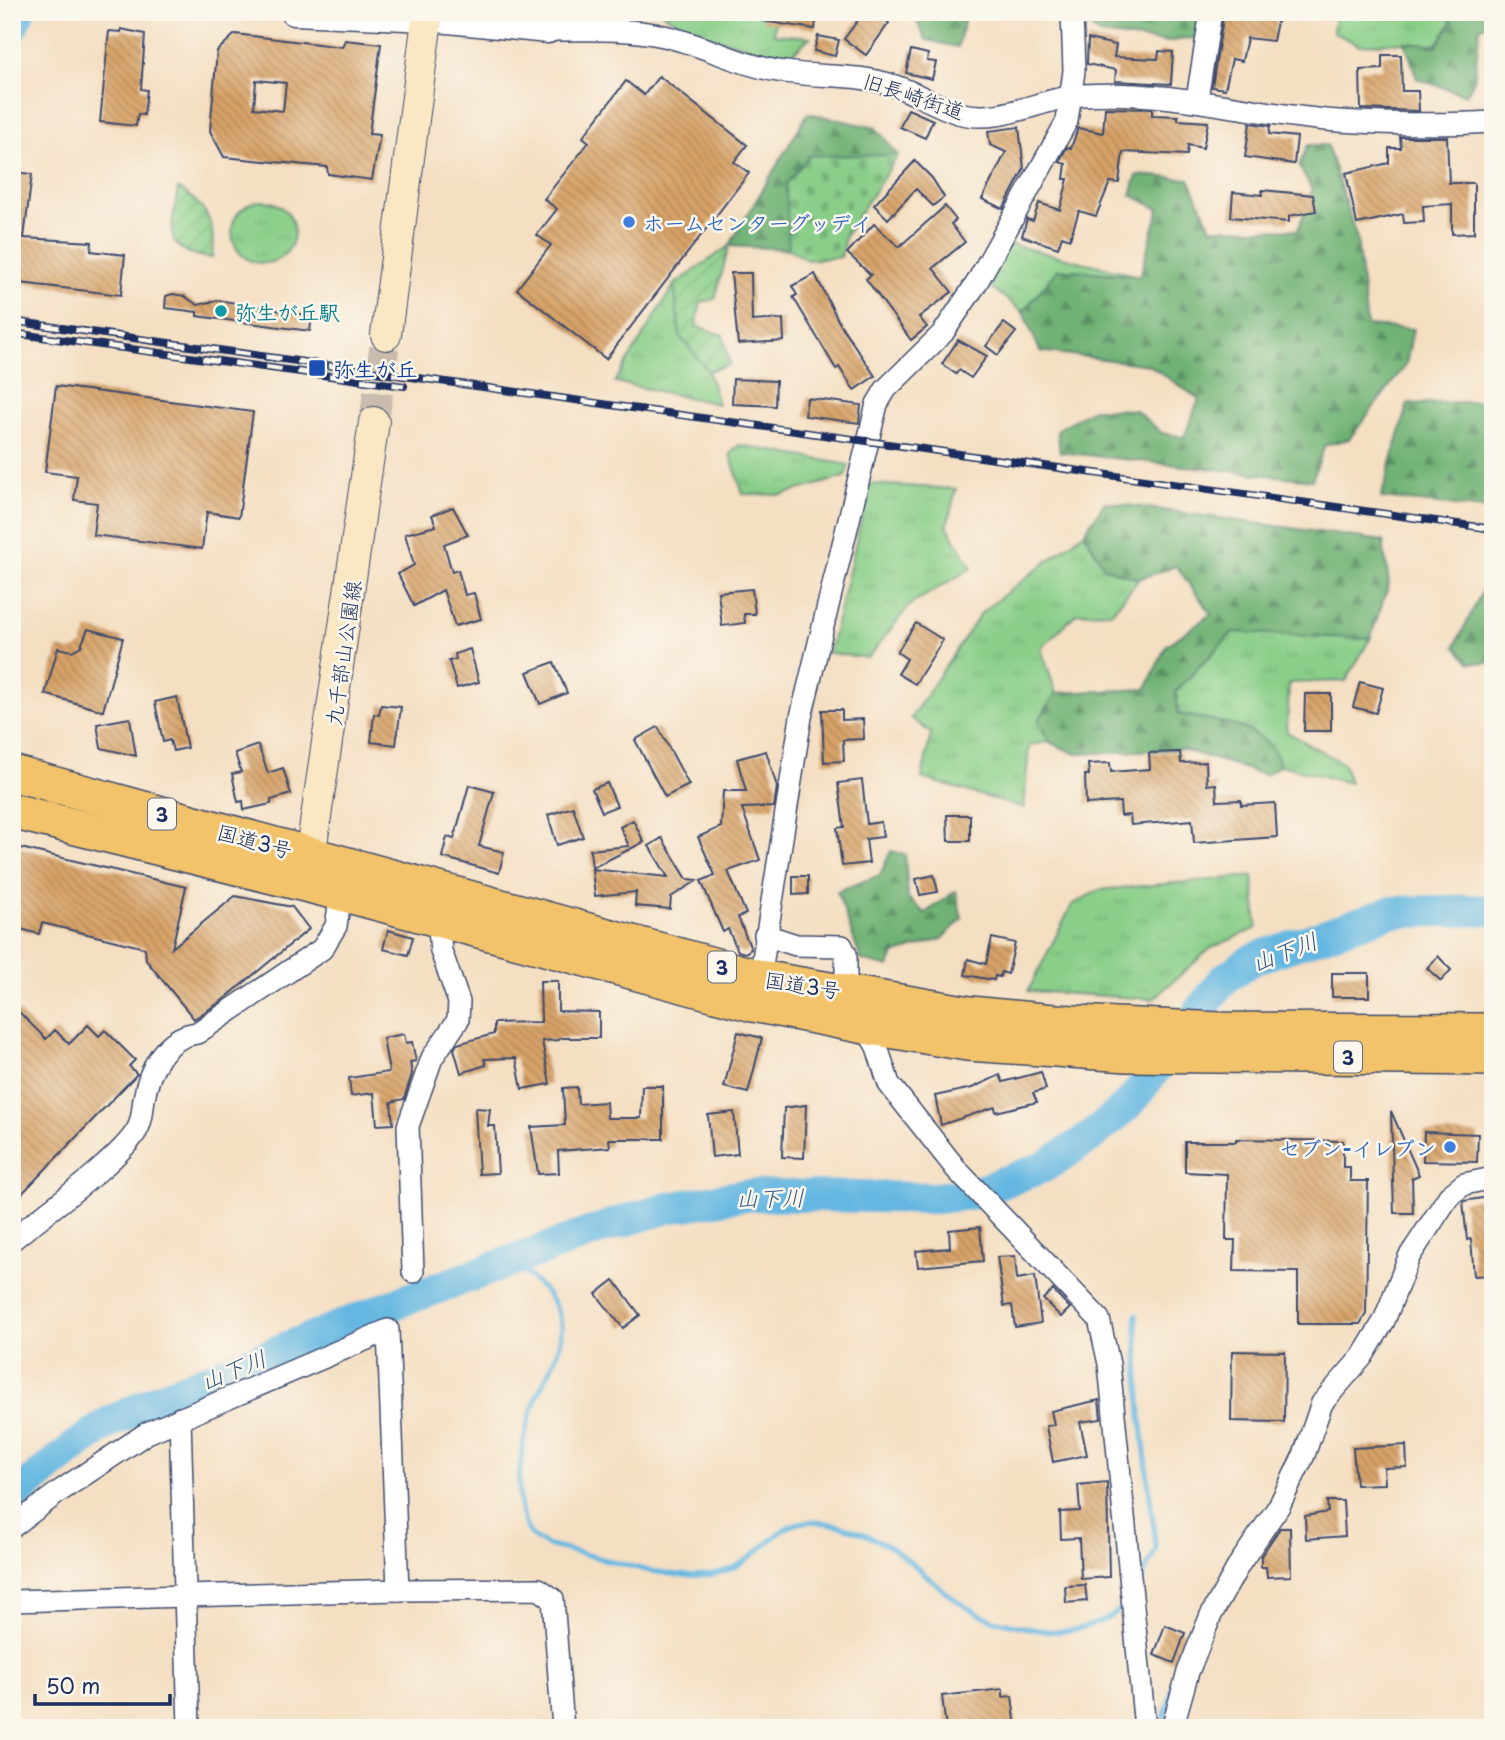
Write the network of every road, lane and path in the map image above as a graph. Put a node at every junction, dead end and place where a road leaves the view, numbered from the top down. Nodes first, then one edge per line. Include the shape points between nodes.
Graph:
1 (294, 12) edge
2 (1072, 12) edge
3 (1211, 12) edge
4 (428, 15) edge
5 (549, 21) edge
6 (1073, 96) junction
7 (1197, 99) junction
8 (1493, 122) edge
9 (386, 335) tunnel mouth
10 (374, 422) tunnel mouth
11 (12, 773) edge
12 (12, 811) edge
13 (309, 869) junction
14 (341, 892) junction
15 (438, 919) junction
16 (765, 935) junction
17 (760, 978) junction
18 (846, 991) junction
19 (865, 1026) junction
20 (1493, 1031) edge
21 (1134, 1041) junction
22 (1212, 1042) junction
23 (1493, 1058) edge
24 (1493, 1178) edge
25 (12, 1240) edge
26 (413, 1272) dead end
27 (180, 1418) junction
28 (12, 1527) edge
29 (398, 1590) junction
30 (185, 1598) junction
31 (12, 1601) edge
32 (189, 1728) edge
33 (563, 1728) edge
34 (1145, 1728) edge
35 (1172, 1728) edge

1 - 4 street, 旧長崎街道
2 - 6 street
3 - 7 street
4 - 5 street, 旧長崎街道
4 - 9 main road
5 - 6 street, 旧長崎街道 via 666,37 786,72 852,74 896,86 958,113 1021,112
6 - 7 street, 旧長崎街道 via 1119,93
6 - 16 street via 1067,121 965,301 943,333 886,389 877,404 802,717
7 - 8 street, 旧長崎街道 via 1338,121
10 - 13 main road, 九千部山公園線
11 - 13 highway, 国道3号 / 3
12 - 13 highway, 国道3号 / 3
13 - 14 highway, 国道3号 / 3
13 - 17 highway, 国道3号 / 3
14 - 15 highway, 国道3号 / 3
14 - 25 street via 336,926 323,949 197,1033 171,1042 157,1061 142,1119 128,1143
15 - 19 highway, 国道3号 / 3 via 753,1004
15 - 26 street via 441,951 459,1002 458,1020 432,1058 408,1126
16 - 17 street
16 - 18 street via 796,945 842,946
17 - 18 highway, 国道3号 / 3
18 - 19 street
18 - 21 highway, 国道3号 / 3
19 - 21 highway, 国道3号 / 3 via 967,1043
19 - 34 street via 889,1084 964,1176 1099,1319 1109,1364
20 - 22 highway, 国道3号 / 3
21 - 22 highway, 国道3号 / 3
22 - 23 highway, 国道3号 / 3
24 - 35 street via 1464,1184 1449,1196 1409,1257 1384,1321 1362,1357 1322,1403 1279,1506 1211,1615
27 - 28 street via 147,1433
27 - 29 street via 388,1330
27 - 30 street
29 - 30 street
29 - 33 street via 539,1589 553,1599
30 - 31 street
30 - 32 street

